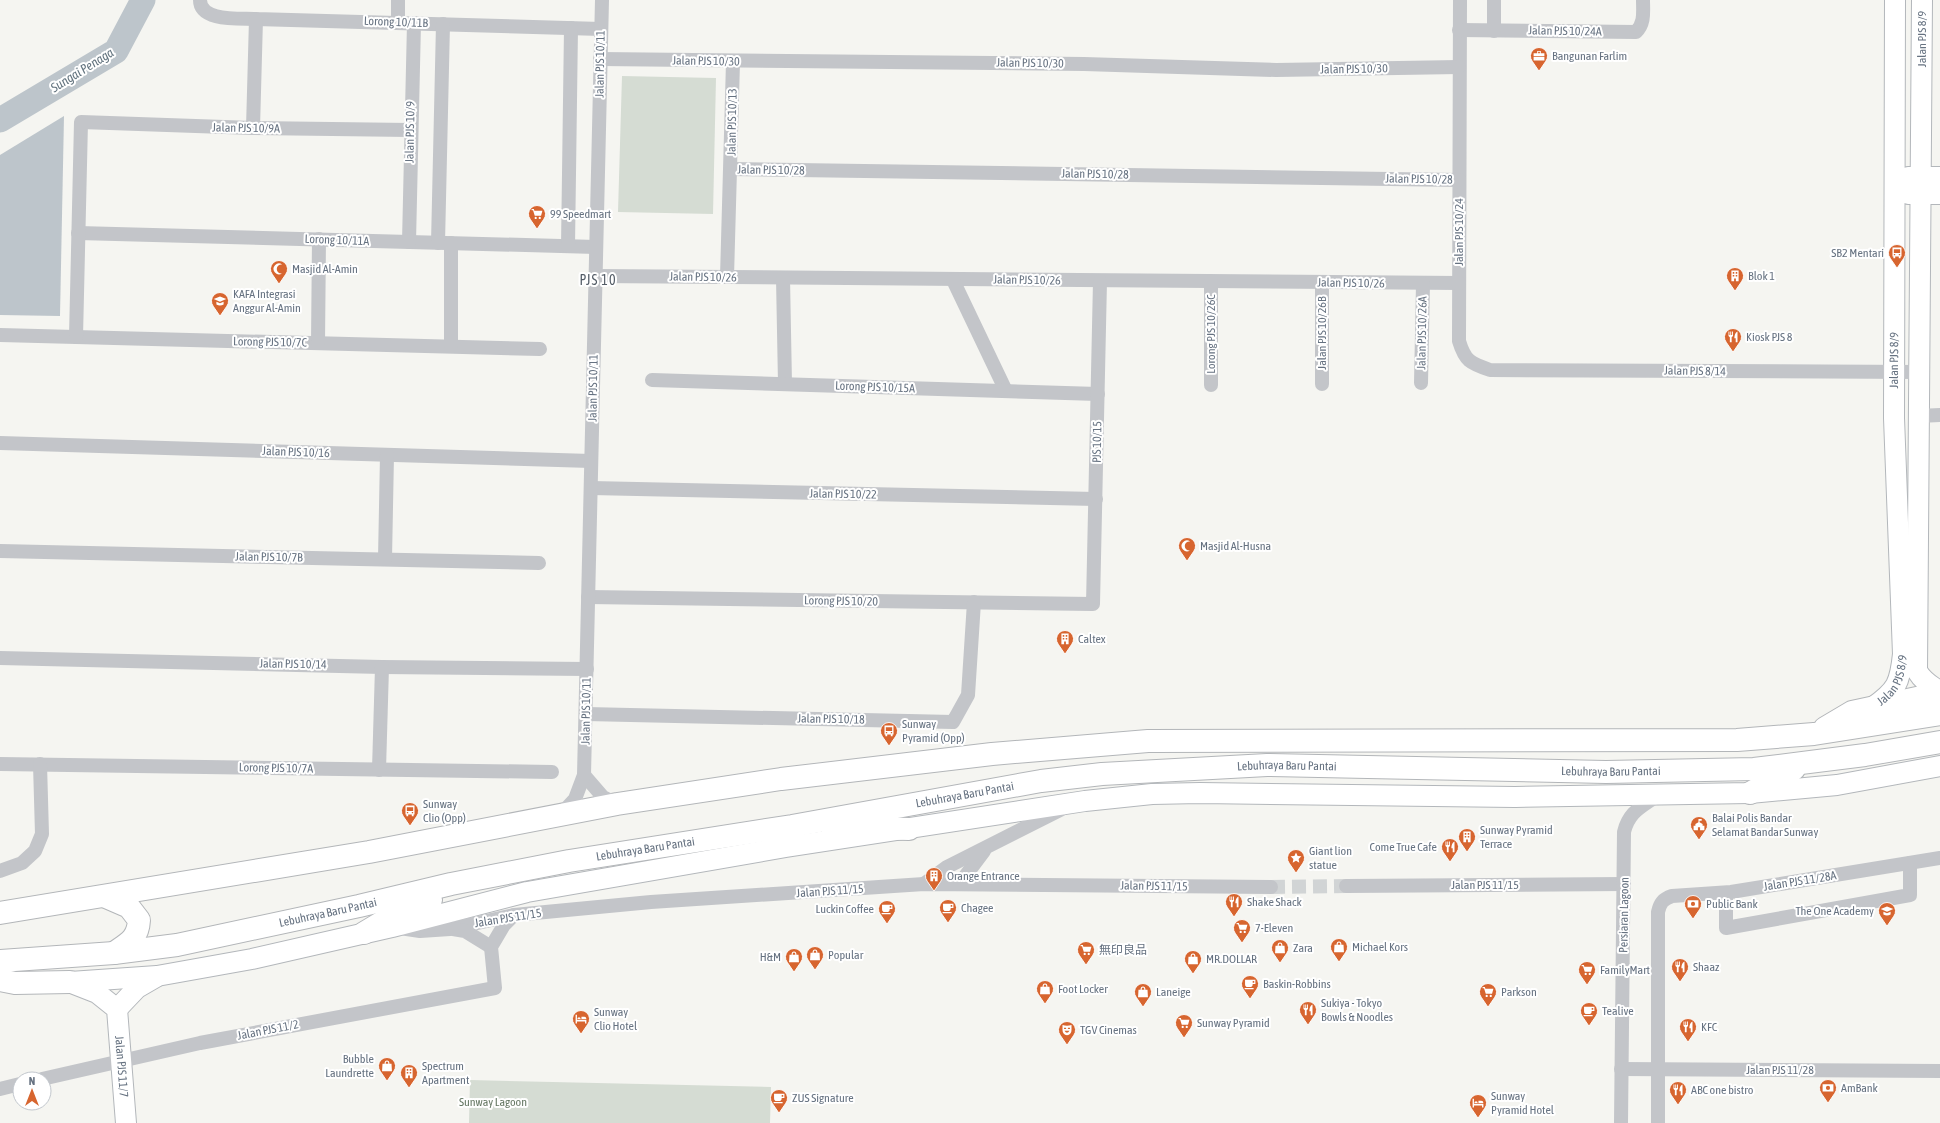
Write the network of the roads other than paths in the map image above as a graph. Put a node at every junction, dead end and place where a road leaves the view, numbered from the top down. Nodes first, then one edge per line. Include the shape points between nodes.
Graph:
1 (200, 0) edge
2 (398, 0) edge
3 (602, 0) edge
4 (1460, 0) edge
5 (1494, 0) edge
6 (1643, 0) edge
7 (1895, 0) edge
8 (1922, 0) edge
9 (256, 19) junction
10 (398, 22) junction
11 (414, 22) junction
12 (443, 24) junction
13 (571, 28) junction
14 (601, 29) junction
15 (1459, 30) junction
16 (1494, 30) junction
17 (600, 59) junction
18 (733, 62) junction
19 (1459, 68) junction
20 (253, 128) junction
21 (410, 130) junction
22 (731, 169) junction
23 (1459, 180) junction
24 (1894, 185) junction
25 (1930, 186) edge
26 (78, 233) junction
27 (319, 239) junction
28 (409, 242) junction
29 (445, 243) junction
30 (568, 246) junction
31 (596, 247) junction
32 (596, 276) junction
33 (727, 278) junction
34 (783, 278) junction
35 (954, 280) junction
36 (1100, 281) junction
37 (1211, 282) junction
38 (1322, 283) junction
39 (1459, 283) junction
40 (1423, 284) junction
41 (0, 335) edge
42 (76, 337) junction
43 (318, 343) junction
44 (451, 346) junction
45 (540, 349) dead end
46 (1472, 364) joint
47 (1893, 372) junction
48 (1919, 372) junction
49 (652, 380) dead end
50 (1421, 382) dead end
51 (785, 384) junction
52 (1322, 384) dead end
53 (1211, 385) dead end
54 (1006, 391) junction
55 (1098, 394) junction
56 (1940, 415) edge
57 (1919, 416) junction
58 (0, 443) edge
59 (387, 455) junction
60 (591, 461) junction
61 (591, 488) junction
62 (1096, 500) junction
63 (0, 551) edge
64 (385, 559) junction
65 (539, 562) dead end
66 (588, 597) junction
67 (974, 602) junction
68 (1093, 604) joint
69 (0, 658) edge
70 (382, 667) junction
71 (587, 669) junction
72 (1940, 692) edge
73 (1872, 707) junction
74 (586, 714) junction
75 (1940, 714) edge
76 (1814, 734) junction
77 (1940, 742) edge
78 (1806, 763) junction
79 (0, 764) edge
80 (40, 764) junction
81 (1940, 766) edge
82 (379, 770) junction
83 (552, 772) dead end
84 (1898, 774) junction
85 (584, 775) junction
86 (1940, 779) edge
87 (1750, 792) junction
88 (1658, 796) junction
89 (1085, 800) junction
90 (617, 804) junction
91 (561, 814) junction
92 (792, 826) junction
93 (909, 829) junction
94 (985, 849) junction
95 (1940, 858) edge
96 (1910, 863) junction
97 (0, 871) edge
98 (960, 883) junction
99 (450, 884) junction
100 (924, 884) junction
101 (1624, 884) junction
102 (1346, 886) tunnel mouth
103 (1271, 887) tunnel mouth
104 (1726, 893) junction
105 (106, 897) junction
106 (0, 913) edge
107 (514, 915) junction
108 (392, 927) junction
109 (450, 929) junction
110 (364, 933) junction
111 (491, 947) junction
112 (114, 954) junction
113 (0, 961) edge
114 (157, 976) junction
115 (0, 980) edge
116 (70, 982) junction
117 (117, 1009) junction
118 (122, 1061) junction
119 (1621, 1070) junction
120 (1658, 1070) junction
121 (1940, 1071) edge
122 (52, 1077) edge
123 (12, 1086) edge
124 (0, 1089) edge
125 (126, 1123) edge
126 (1621, 1123) edge
127 (1658, 1123) edge

1 - 9 street, Lorong 10/11B via 204,12 212,16
2 - 10 street
3 - 14 street, Jalan PJS 10/11
4 - 15 street, Jalan PJS 10/24
5 - 16 street
6 - 16 street, Jalan PJS 10/24A via 1643,18 1636,32
7 - 24 main road, Jalan PJS 8/9
8 - 25 main road, Jalan PJS 8/9
9 - 10 street, Lorong 10/11B
9 - 20 street
10 - 11 street, Lorong 10/11B
11 - 12 street, Lorong 10/11B
11 - 21 street, Jalan PJS 10/9
12 - 13 street, Lorong 10/11B
12 - 29 street
13 - 14 street, Lorong 10/11B
13 - 30 street
14 - 17 street, Jalan PJS 10/11
15 - 16 street, Jalan PJS 10/24A
15 - 19 street, Jalan PJS 10/24
17 - 18 street, Jalan PJS 10/30
17 - 31 street, Jalan PJS 10/11
18 - 19 street, Jalan PJS 10/30 via 1084,64 1276,70
18 - 22 street, Jalan PJS 10/13
19 - 23 street, Jalan PJS 10/24
20 - 21 street, Jalan PJS 10/9A
20 - 26 street, Jalan PJS 10/9A via 81,122
21 - 28 street, Jalan PJS 10/9
22 - 23 street, Jalan PJS 10/28
22 - 33 street, Jalan PJS 10/13
23 - 39 street, Jalan PJS 10/24
24 - 25 main road
24 - 47 main road, Jalan PJS 8/9
25 - 48 main road, Jalan PJS 8/9
26 - 27 street, Lorong 10/11A
26 - 42 street
27 - 28 street, Lorong 10/11A
27 - 43 street
28 - 29 street, Lorong 10/11A
29 - 30 street, Lorong 10/11A
29 - 44 street
30 - 31 street, Lorong 10/11A
31 - 32 street, Jalan PJS 10/11
32 - 33 street, Jalan PJS 10/26
32 - 60 street, Jalan PJS 10/11
33 - 34 street, Jalan PJS 10/26
34 - 35 street, Jalan PJS 10/26
34 - 51 street
35 - 36 street, Jalan PJS 10/26
35 - 54 street
36 - 37 street, Jalan PJS 10/26
36 - 55 street, PJS 10/15
37 - 38 street, Jalan PJS 10/26
37 - 53 street, Lorong PJS 10/26C
38 - 40 street, Jalan PJS 10/26
38 - 52 street, Jalan PJS 10/26B
39 - 40 street, Jalan PJS 10/26
39 - 46 street, Jalan PJS 10/24 via 1458,341 1463,355
40 - 50 street, Jalan PJS 10/26A
41 - 42 street, Lorong PJS 10/7C
42 - 43 street, Lorong PJS 10/7C
43 - 44 street, Lorong PJS 10/7C
44 - 45 street, Lorong PJS 10/7C
46 - 47 street, Jalan PJS 8/14 via 1490,370
47 - 48 street, Jalan PJS 8/14
47 - 73 main road, Jalan PJS 8/9 via 1903,654 1899,680 1889,696
48 - 57 main road, Jalan PJS 8/9
49 - 51 street, Lorong PJS 10/15A
51 - 54 street, Lorong PJS 10/15A
54 - 55 street, Lorong PJS 10/15A
55 - 62 street, PJS 10/15
56 - 57 street
57 - 72 main road, Jalan PJS 8/9 via 1917,671 1927,684
58 - 59 street, Jalan PJS 10/16
59 - 60 street, Jalan PJS 10/16
59 - 64 street
60 - 61 street, Jalan PJS 10/11
61 - 62 street, Jalan PJS 10/22
61 - 66 street, Jalan PJS 10/11
62 - 68 street, PJS 10/15
63 - 64 street, Jalan PJS 10/7B
64 - 65 street, Jalan PJS 10/7B
66 - 67 street, Lorong PJS 10/20
66 - 71 street, Jalan PJS 10/11
67 - 68 street, Lorong PJS 10/20
67 - 74 street, Jalan PJS 10/18 via 968,695 953,722
69 - 70 street, Jalan PJS 10/14
70 - 71 street, Jalan PJS 10/14
70 - 82 street
71 - 74 street, Jalan PJS 10/11
72 - 73 highway
73 - 76 highway via 1852,712
74 - 85 street, Jalan PJS 10/11
75 - 76 highway, Lebuhraya Baru Pantai
76 - 90 highway, Lebuhraya Baru Pantai via 1663,742 1148,741 992,754 781,779
77 - 78 highway, Lebuhraya Baru Pantai
78 - 87 highway
78 - 92 highway, Lebuhraya Baru Pantai via 1754,769 1614,772 1267,764 1204,767 1041,781
79 - 80 street, Lorong PJS 10/7A
80 - 82 street, Lorong PJS 10/7A
80 - 97 street via 42,834 35,851 22,863
81 - 84 main road
82 - 83 street, Lorong PJS 10/7A
84 - 86 main road
84 - 87 main road via 1837,785
85 - 90 street via 603,797
85 - 91 street, Jalan PJS 10/11 via 575,799
87 - 88 main road
88 - 89 main road via 1200,793
88 - 101 street, Persiaran Lagoon via 1632,813 1626,824
89 - 93 main road
89 - 94 street via 1046,816
90 - 91 highway, Lebuhraya Baru Pantai
91 - 105 highway, Lebuhraya Baru Pantai via 369,852
92 - 93 highway
92 - 99 highway, Lebuhraya Baru Pantai via 616,853
93 - 108 main road via 527,892
94 - 98 street
94 - 100 street via 947,868
95 - 96 street, Jalan PJS 11/28A
96 - 104 street, Jalan PJS 11/28A
96 - 104 street via 1910,895 1726,928
98 - 100 street, Jalan PJS 11/15
98 - 103 street, Jalan PJS 11/15
99 - 110 highway via 432,900 394,915
99 - 112 highway, Lebuhraya Baru Pantai via 192,942
100 - 107 street, Jalan PJS 11/15 via 651,902
101 - 102 street, Jalan PJS 11/15
101 - 119 street, Persiaran Lagoon
104 - 120 street, Jalan PJS 11/28A via 1672,896 1665,898 1660,904
105 - 106 highway, Lebuhraya Baru Pantai
105 - 112 highway via 129,907 139,920 139,930 135,937
107 - 109 street, Jalan PJS 11/15
107 - 111 street via 504,925
108 - 109 street, Jalan PJS 11/15 via 420,931
108 - 110 main road
109 - 111 street via 465,931
110 - 114 main road via 252,959
111 - 118 street, Jalan PJS 11/2 via 494,988 200,1043
112 - 113 highway, Lebuhraya Baru Pantai
114 - 116 main road
114 - 117 main road via 137,988
115 - 116 highway via 15,983
116 - 117 main road via 97,993
117 - 118 main road, Jalan PJS 11/7
118 - 122 street, Jalan PJS 11/2
118 - 125 main road, Jalan PJS 11/7
119 - 120 street, Jalan PJS 11/28
119 - 126 street, Persiaran Lagoon
120 - 121 street, Jalan PJS 11/28
120 - 127 street
123 - 124 street

